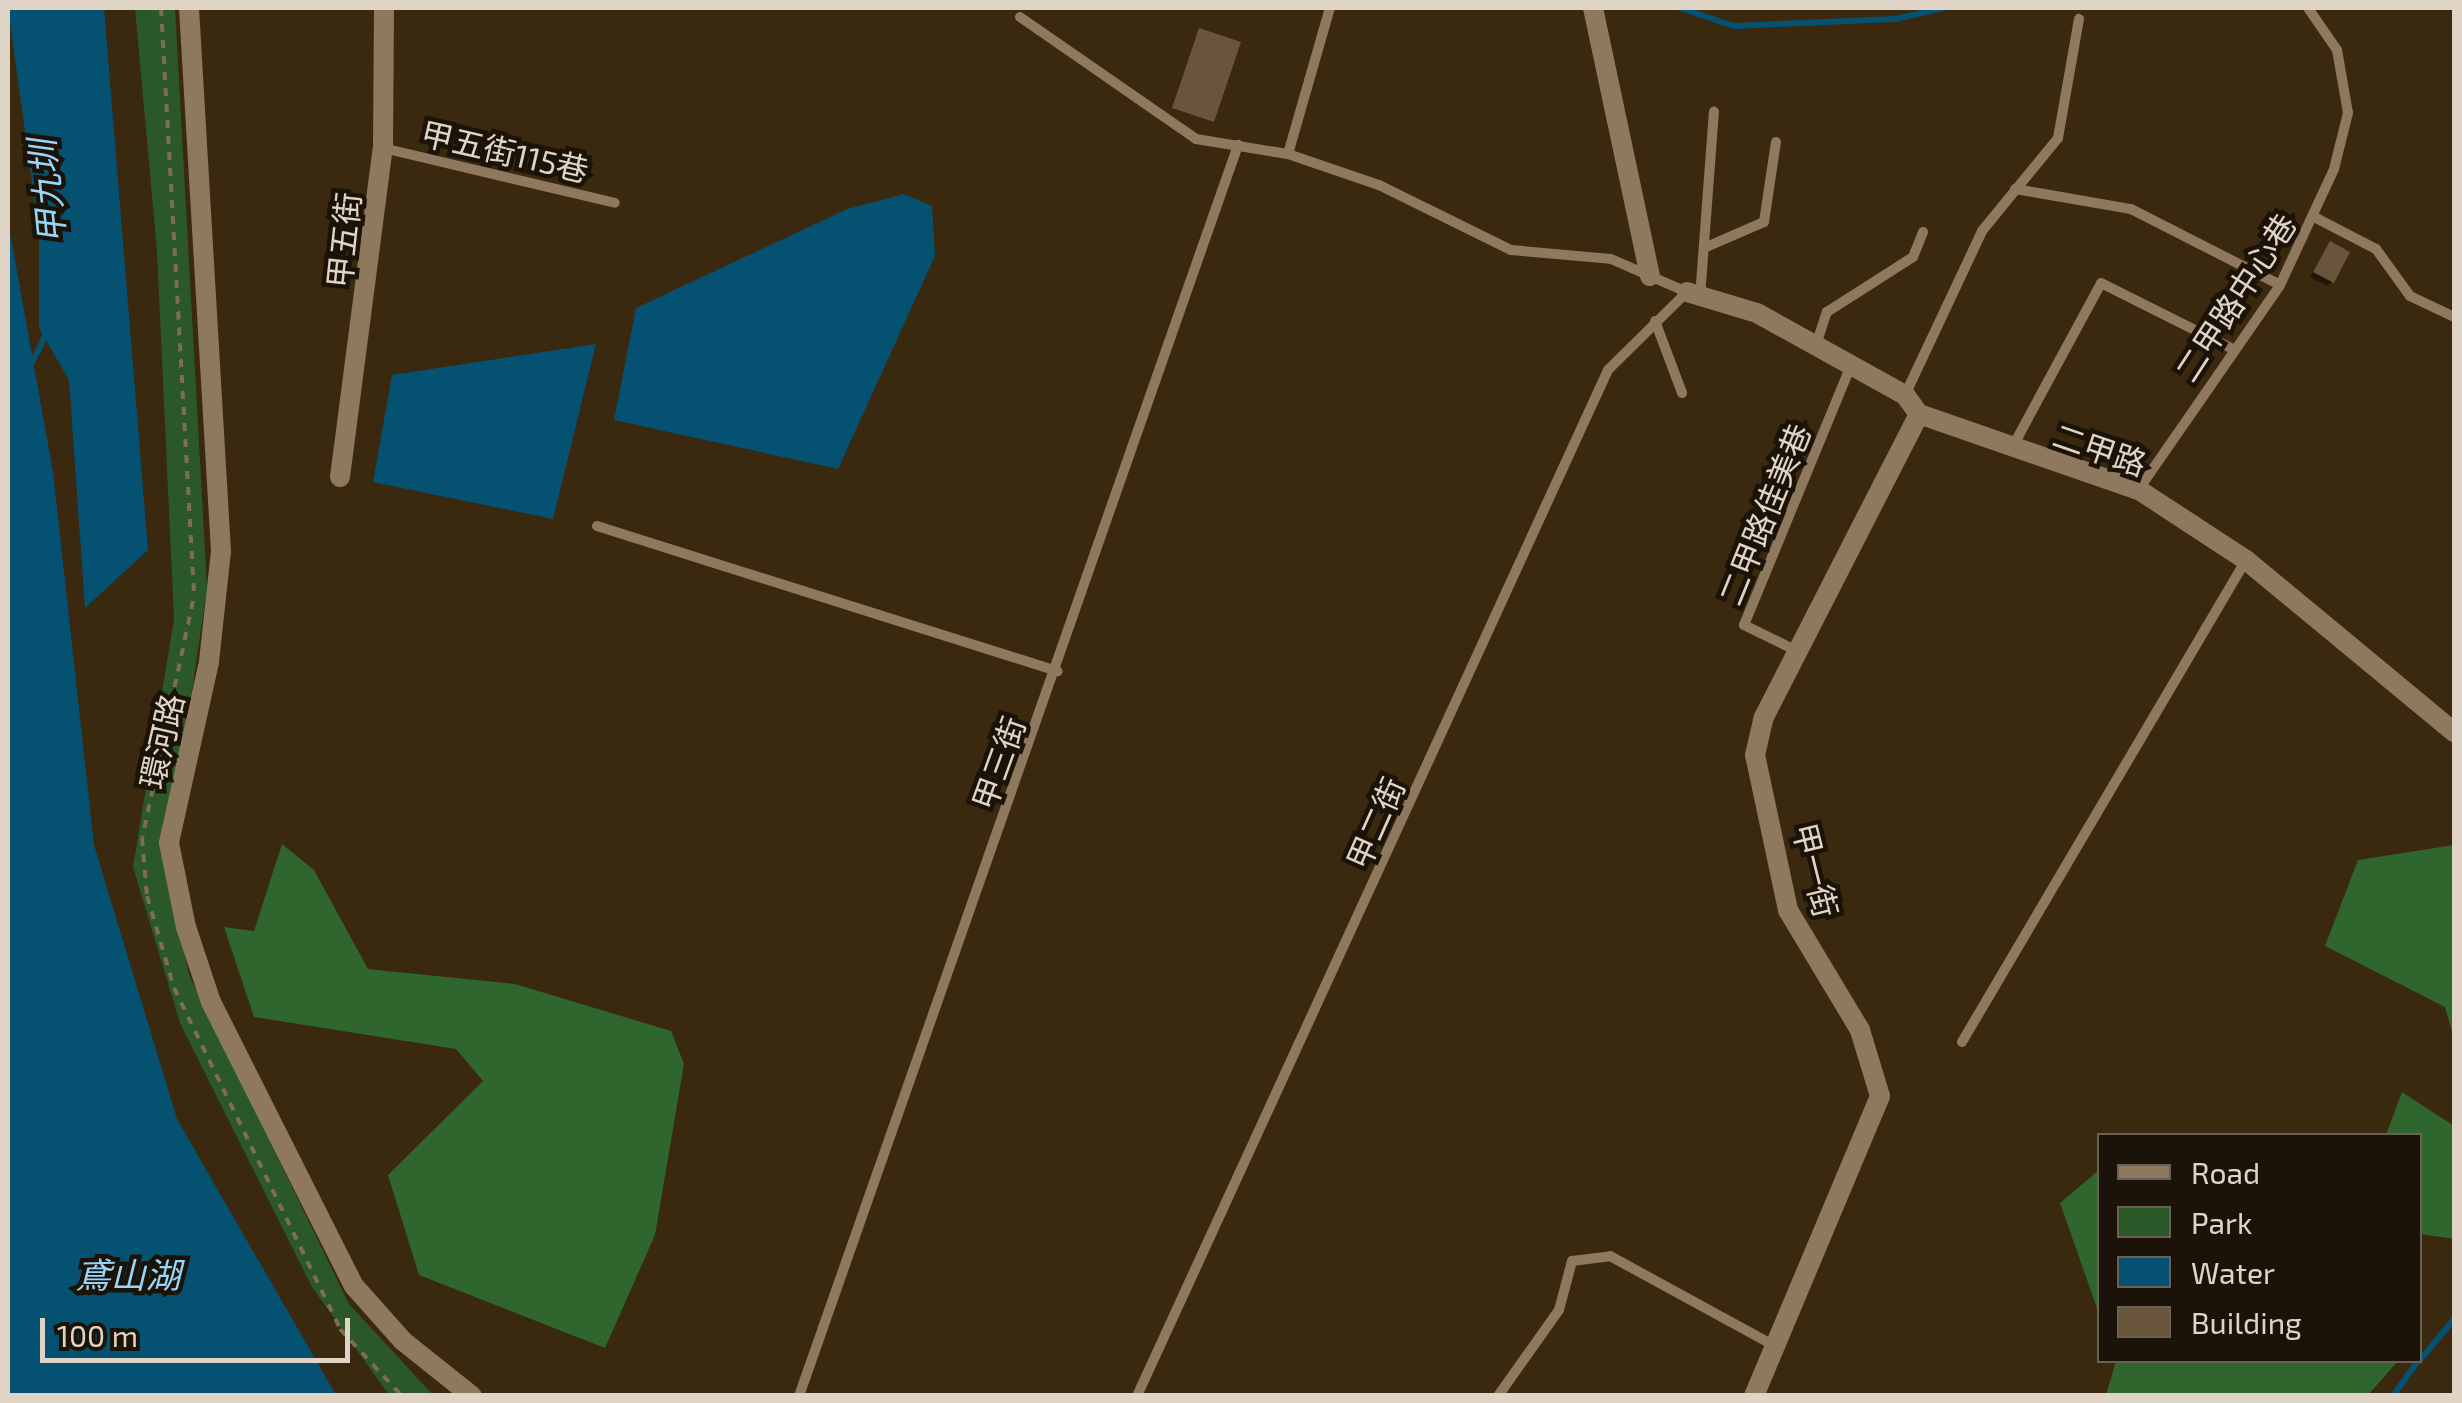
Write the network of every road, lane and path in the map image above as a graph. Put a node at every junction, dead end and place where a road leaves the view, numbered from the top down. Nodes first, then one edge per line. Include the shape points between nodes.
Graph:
1 (188, 8) edge
2 (384, 8) edge
3 (1330, 8) edge
4 (1593, 8) edge
5 (2308, 8) edge
6 (1020, 17) dead end
7 (2078, 19) dead end
8 (1714, 112) dead end
9 (1776, 142) dead end
10 (1238, 145) junction
11 (383, 148) junction
12 (1288, 154) junction
13 (2015, 190) junction
14 (615, 203) dead end
15 (2316, 218) junction
16 (1923, 232) dead end
17 (1704, 248) junction
18 (1650, 276) junction
19 (2280, 285) junction
20 (1694, 295) junction
21 (2454, 317) edge
22 (1655, 321) junction
23 (1816, 346) junction
24 (2234, 349) junction
25 (1852, 366) junction
26 (1682, 394) dead end
27 (1905, 395) junction
28 (1919, 414) junction
29 (2010, 451) junction
30 (340, 477) dead end
31 (2139, 490) junction
32 (597, 526) dead end
33 (2246, 560) junction
34 (1799, 652) junction
35 (1058, 671) junction
36 (2454, 732) edge
37 (1962, 1042) dead end
38 (1773, 1345) junction
39 (472, 1396) edge
40 (800, 1396) edge
41 (1138, 1396) edge
42 (1498, 1396) edge
43 (1754, 1396) edge

1 - 39 street, 環河路 via 220,551 210,662 169,843 186,928 210,1002 354,1286 402,1342
2 - 11 street, 甲五街
3 - 12 lane
4 - 18 street
5 - 15 lane, 二甲路中心巷 via 2337,50 2348,113
6 - 10 lane via 1196,138
7 - 13 lane via 2058,138
8 - 17 lane
9 - 17 lane via 1764,222
10 - 12 lane
10 - 35 lane, 甲三街
11 - 14 lane, 甲五街115巷
11 - 30 street, 甲五街
12 - 18 lane via 1379,185 1512,250 1611,259
13 - 19 lane via 2131,209
13 - 27 lane via 1982,231
15 - 19 lane, 二甲路中心巷
15 - 21 lane via 2376,248 2410,296
16 - 23 lane via 1913,257 1827,312
17 - 20 lane
18 - 20 lane
19 - 24 lane, 二甲路中心巷
20 - 22 lane, 甲二街
20 - 23 street via 1757,314
22 - 26 lane
22 - 41 lane, 甲二街 via 1608,370
23 - 25 street
24 - 29 lane via 2101,283
24 - 31 lane, 二甲路中心巷
25 - 27 street
25 - 34 lane, 二甲路佳美巷 via 1744,625
27 - 28 street
28 - 29 street, 二甲路
28 - 34 street, 甲一街
29 - 31 street, 二甲路
31 - 33 street, 二甲路
32 - 35 lane
33 - 36 street, 二甲路
33 - 37 lane
34 - 38 street, 甲一街 via 1755,755 1788,910 1860,1030 1880,1096
35 - 40 lane, 甲三街
38 - 42 lane via 1610,1256 1572,1262 1560,1310
38 - 43 street, 甲一街

